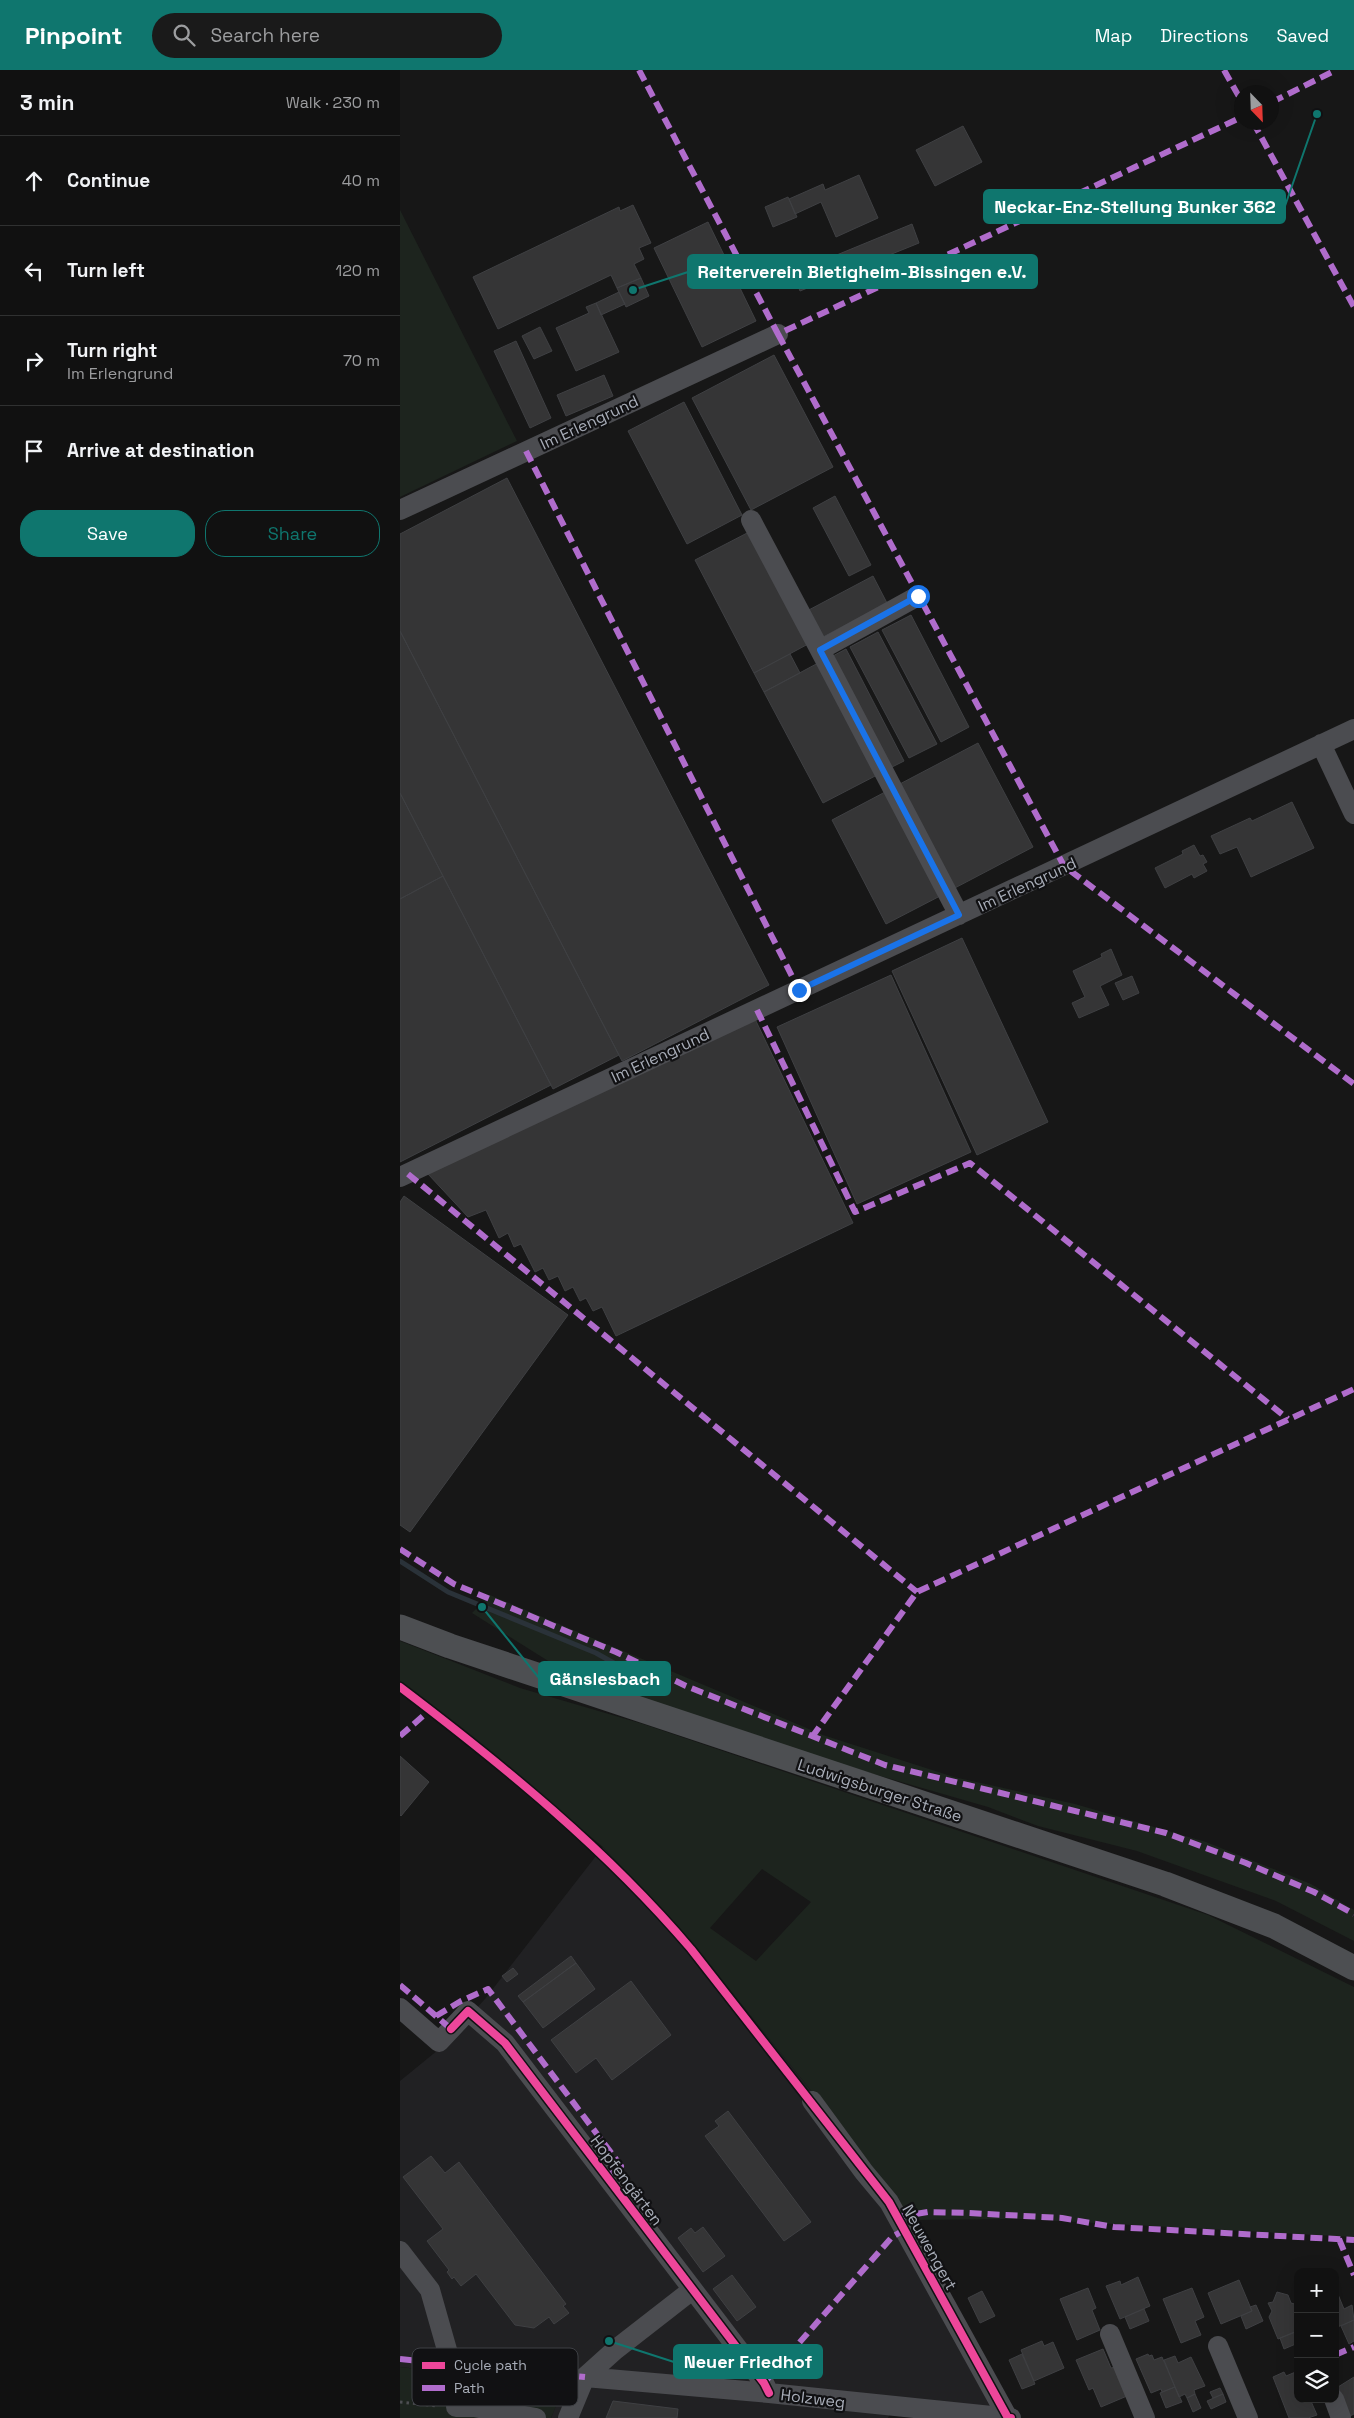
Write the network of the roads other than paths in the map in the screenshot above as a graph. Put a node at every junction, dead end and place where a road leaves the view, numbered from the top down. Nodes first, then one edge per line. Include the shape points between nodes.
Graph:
1 (778, 334) dead end
2 (400, 510) edge
3 (751, 520) dead end
4 (918, 596) dead end
5 (820, 650) junction
6 (1354, 729) edge
7 (1321, 744) junction
8 (1354, 814) edge
9 (959, 915) junction
10 (400, 1178) edge
11 (400, 1627) edge
12 (1354, 1968) edge
13 (400, 2008) edge
14 (812, 2100) dead end
15 (400, 2251) edge
16 (692, 2290) junction
17 (1110, 2334) dead end
18 (1218, 2346) dead end
19 (446, 2348) edge
20 (585, 2378) junction
21 (769, 2393) junction
22 (578, 2394) edge
23 (1336, 2403) edge
24 (573, 2406) edge
25 (456, 2407) road end
26 (907, 2414) edge
27 (536, 2418) edge
28 (568, 2418) edge
29 (1009, 2418) edge
30 (1145, 2418) edge
31 (1248, 2418) edge
32 (1342, 2418) edge

1 - 2 street, Im Erlengrund
3 - 5 street
4 - 5 street
5 - 9 street
6 - 7 street, Im Erlengrund
7 - 8 street
7 - 9 street, Im Erlengrund
9 - 10 street, Im Erlengrund
11 - 12 main road, Ludwigsburger Straße via 1164,1884 1274,1926
13 - 16 street, Hopfengärten via 439,2042 451,2029 464,2004 506,2043
14 - 29 street, Neuwengert via 889,2202
15 - 19 street via 430,2290
16 - 20 street via 615,2350
16 - 21 street, Hopfengärten
17 - 30 street
18 - 31 street
20 - 21 street, Holzweg
20 - 22 street
21 - 26 street, Holzweg
23 - 32 street
24 - 28 street
25 - 27 street
26 - 29 street, Holzweg

